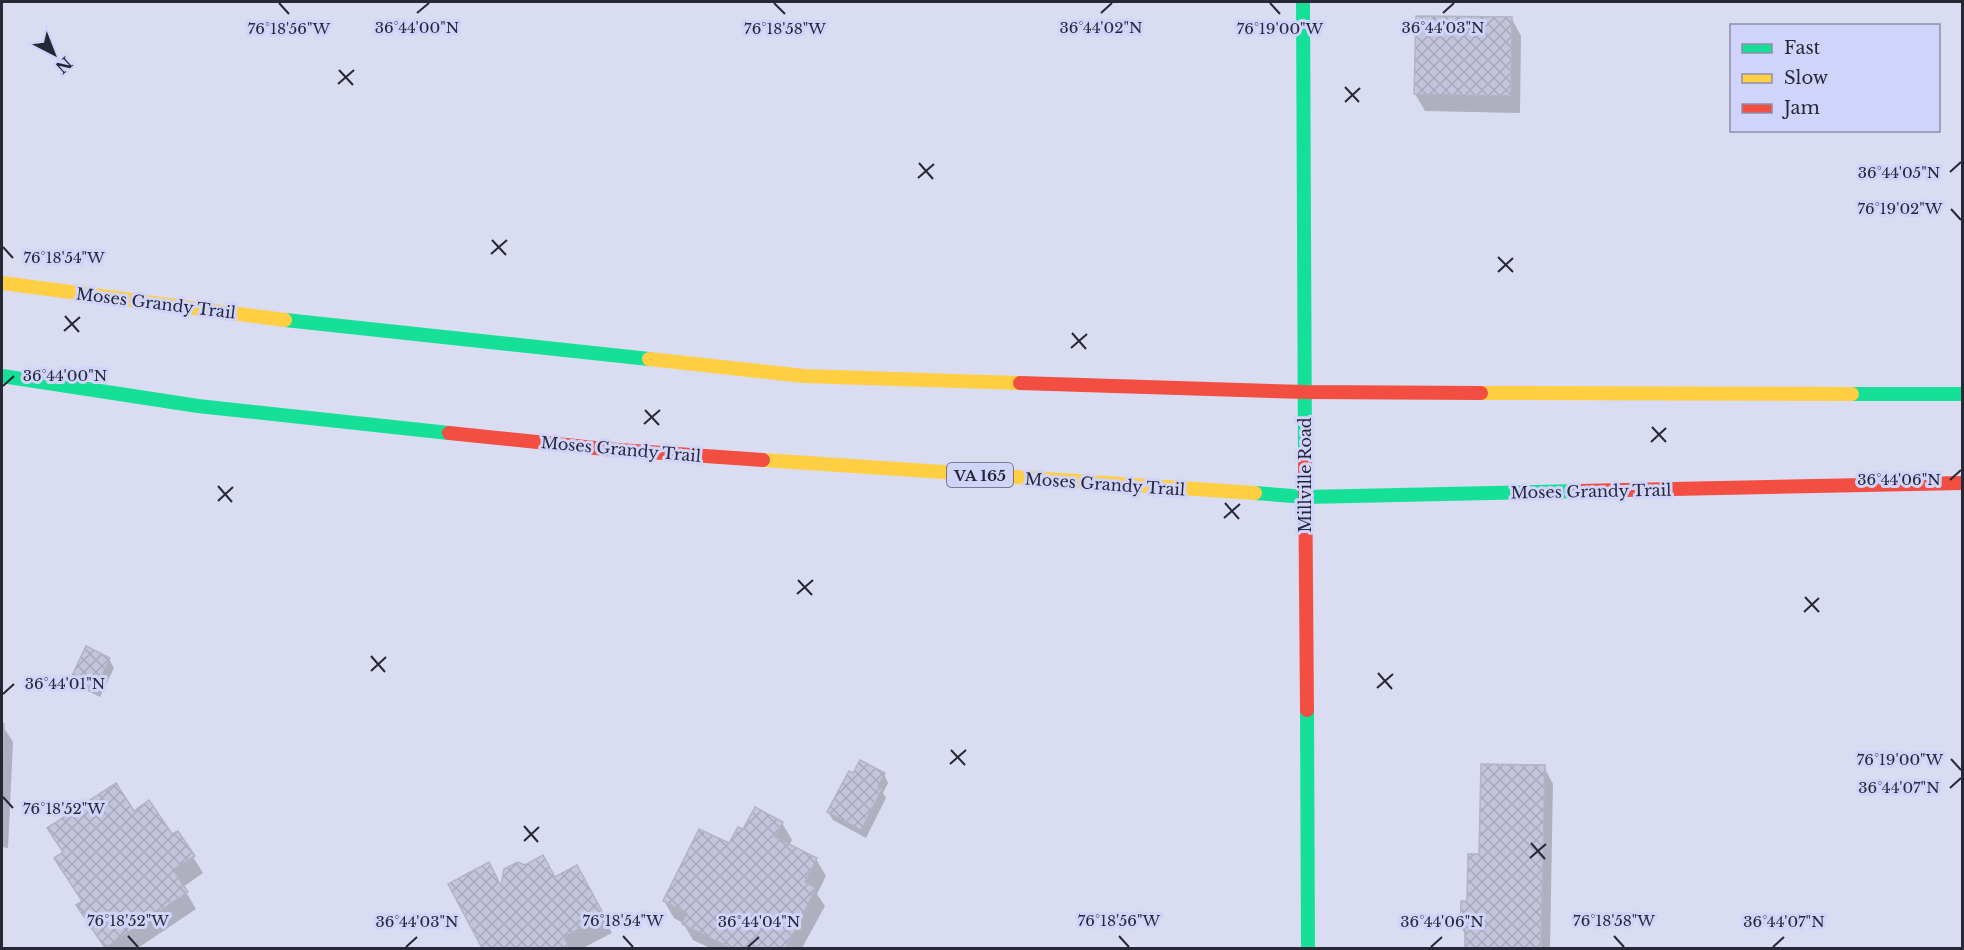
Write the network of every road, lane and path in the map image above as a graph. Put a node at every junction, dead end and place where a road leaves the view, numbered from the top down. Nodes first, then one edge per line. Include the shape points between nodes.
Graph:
1 (1303, 2) edge
2 (2, 284) edge
3 (2, 376) edge
4 (1305, 392) junction
5 (1962, 394) edge
6 (1962, 483) edge
7 (1306, 497) junction
8 (1308, 948) edge

1 - 4 main road, Millville Road
2 - 4 main road, Moses Grandy Trail via 286,320 804,376
3 - 7 main road, Moses Grandy Trail / VA 165 via 198,406 605,449
4 - 5 main road, Moses Grandy Trail
4 - 7 main road, Millville Road
6 - 7 main road, Moses Grandy Trail / VA 165
7 - 8 main road, Millville Road

